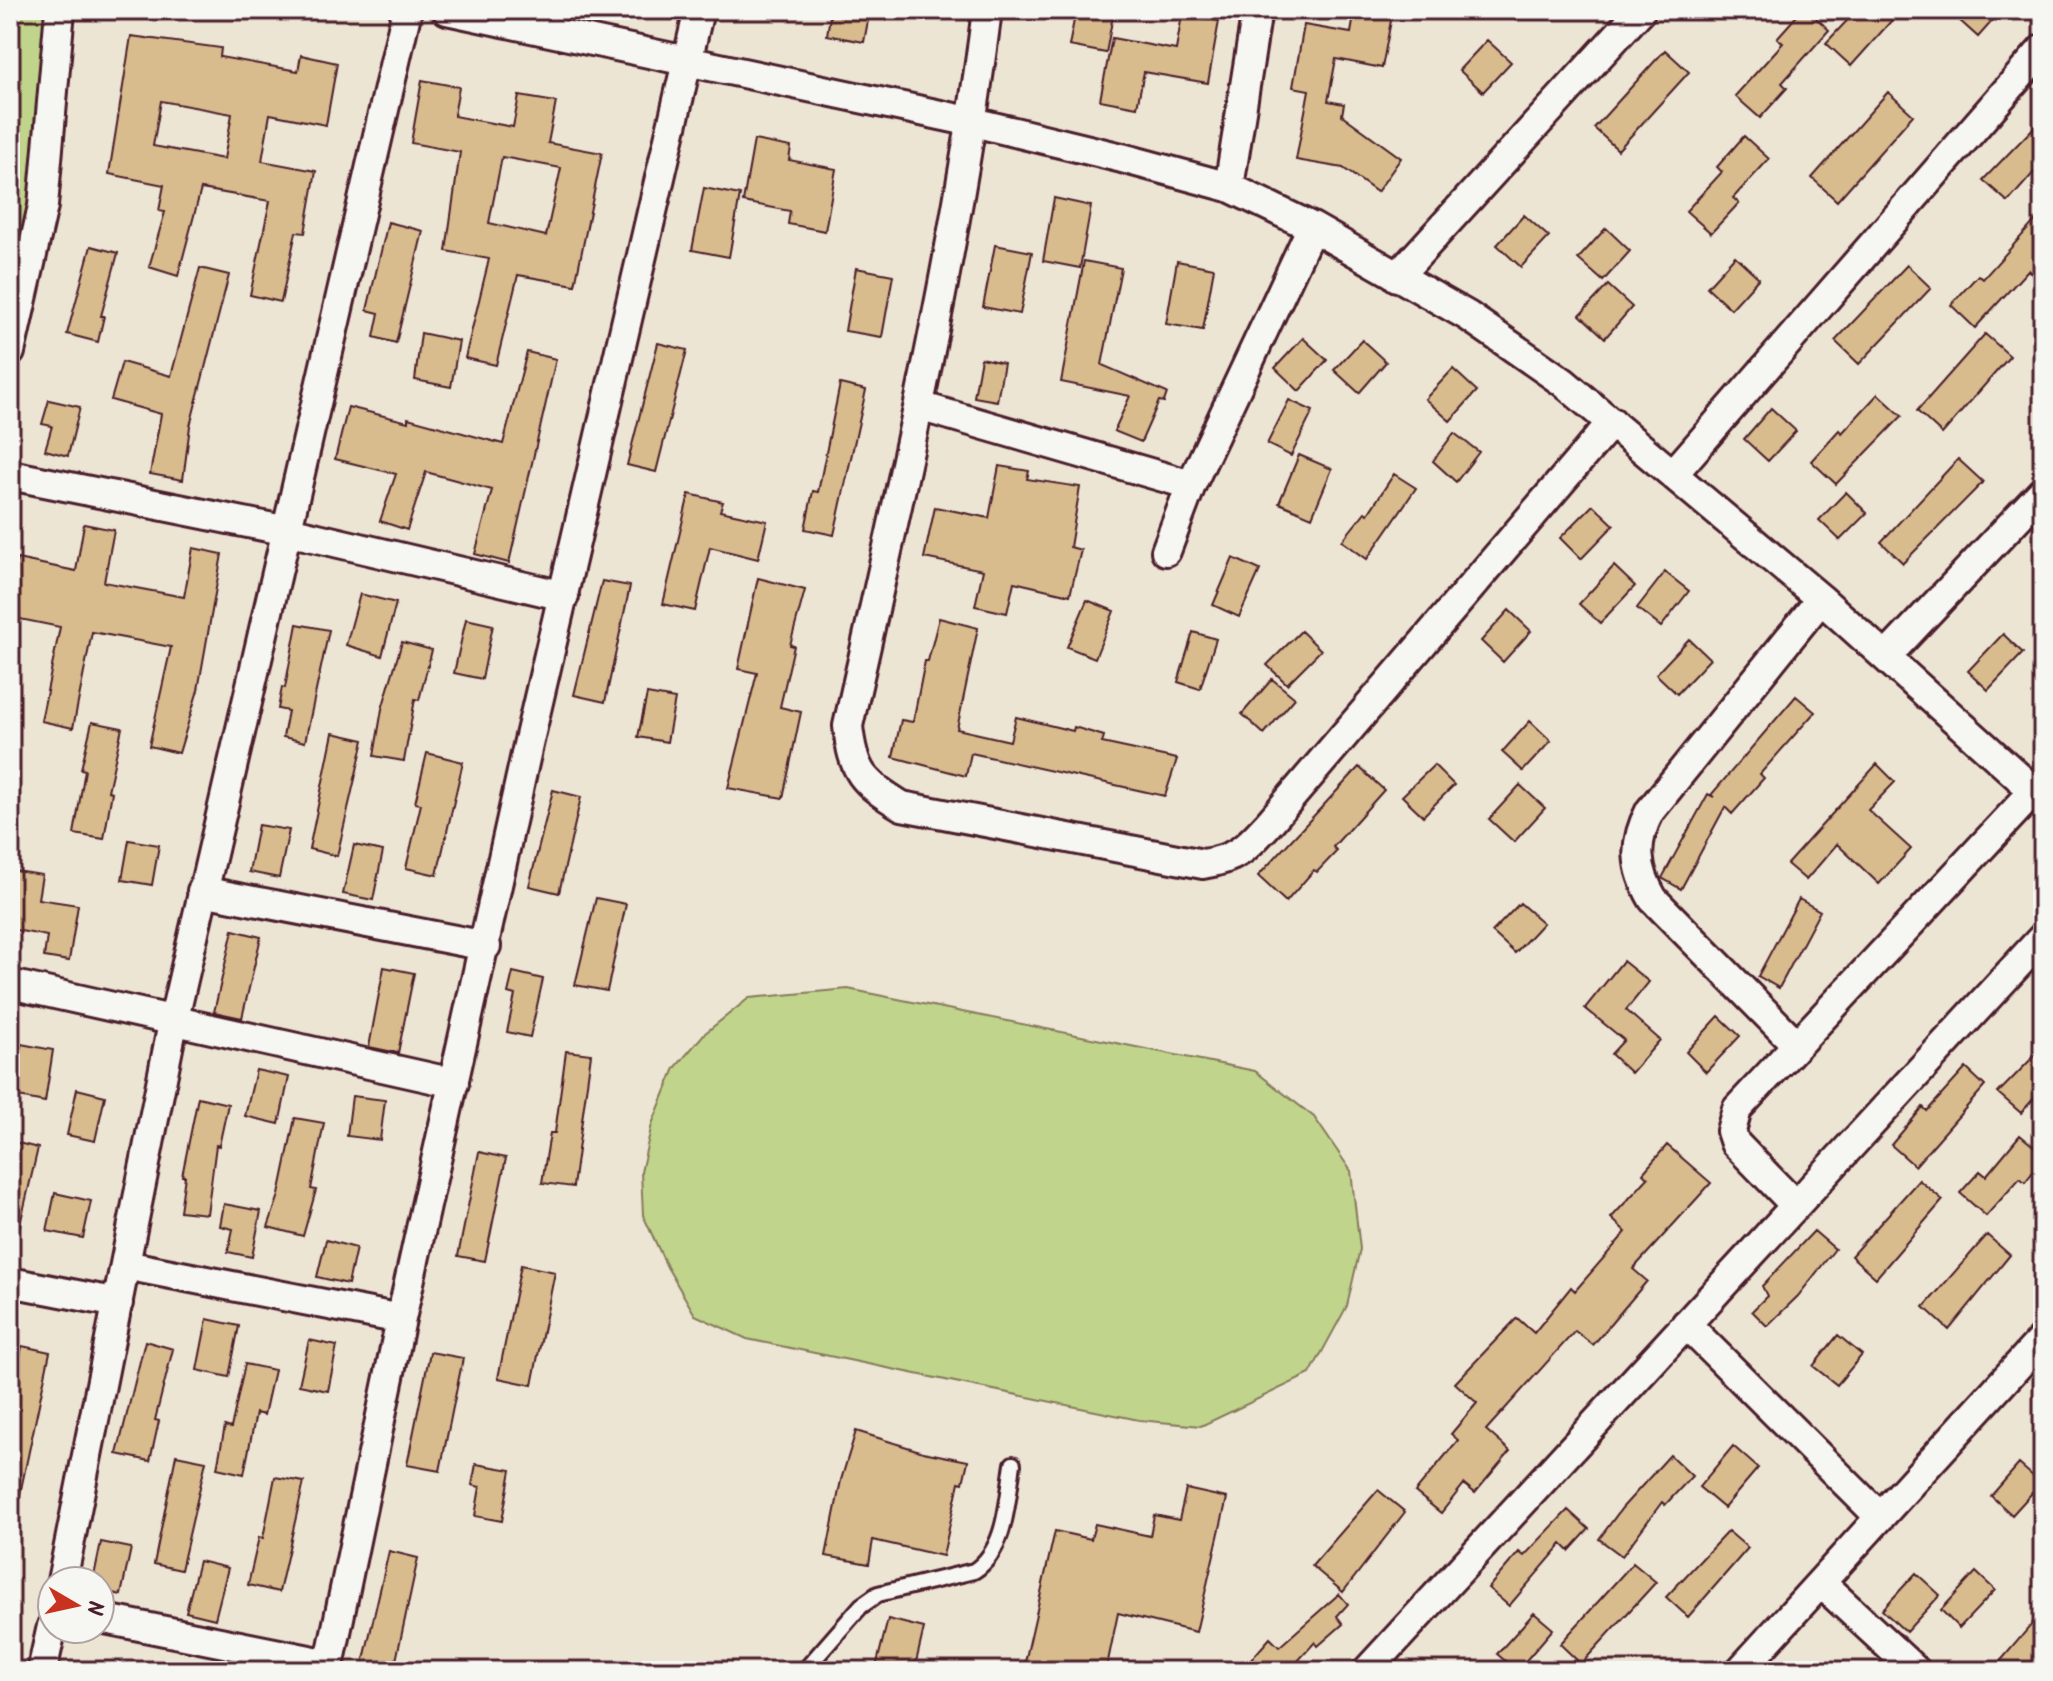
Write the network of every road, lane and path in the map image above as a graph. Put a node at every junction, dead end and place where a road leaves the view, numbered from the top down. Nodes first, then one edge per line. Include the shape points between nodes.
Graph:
1 (60, 10) edge
2 (407, 10) edge
3 (447, 10) edge
4 (699, 10) edge
5 (987, 10) edge
6 (1257, 10) edge
7 (1641, 10) edge
8 (2043, 49) edge
9 (689, 61) junction
10 (973, 122) junction
11 (1229, 187) junction
12 (1312, 227) junction
13 (1397, 277) junction
14 (10, 352) edge
15 (919, 406) junction
16 (1612, 422) junction
17 (1674, 473) junction
18 (10, 475) edge
19 (1191, 485) junction
20 (2043, 491) edge
21 (288, 531) junction
22 (1166, 551) dead end
23 (564, 596) junction
24 (1821, 599) junction
25 (1886, 657) junction
26 (2038, 795) edge
27 (202, 891) junction
28 (2043, 937) edge
29 (486, 946) junction
30 (10, 984) edge
31 (173, 1023) junction
32 (1795, 1043) junction
33 (454, 1083) junction
34 (1795, 1205) junction
35 (125, 1265) junction
36 (10, 1282) edge
37 (118, 1303) junction
38 (401, 1319) junction
39 (1686, 1324) junction
40 (2043, 1338) edge
41 (1013, 1464) dead end
42 (1880, 1517) junction
43 (65, 1565) edge
44 (1821, 1583) junction
45 (116, 1621) edge
46 (48, 1645) edge
47 (329, 1668) edge
48 (42, 1671) edge
49 (804, 1671) edge
50 (1367, 1671) edge
51 (1740, 1671) edge
52 (1916, 1671) edge

1 - 14 street via 43,206
2 - 21 street
3 - 9 street
4 - 9 street
5 - 10 street
6 - 11 street
7 - 13 street
8 - 17 street
9 - 10 street
9 - 23 street
10 - 11 street
10 - 15 street
11 - 12 street
12 - 13 street
12 - 19 street
13 - 16 street via 1468,316
15 - 16 street via 848,726 852,762 902,806 1203,864 1228,860 1270,822
15 - 19 street
16 - 17 street
17 - 24 street
18 - 21 street
19 - 22 street
20 - 25 street
21 - 23 street
21 - 27 street
23 - 29 street
24 - 25 street
24 - 32 street via 1650,811 1637,855 1653,899
25 - 26 street
26 - 32 street
27 - 29 street
27 - 31 street
28 - 34 street
29 - 33 street
30 - 31 street
31 - 33 street
31 - 35 street
32 - 34 street via 1737,1109 1731,1131 1744,1157
33 - 38 street
34 - 39 street
35 - 37 street
35 - 38 street
36 - 37 street
37 - 43 street
38 - 47 street
39 - 42 street
39 - 50 street
40 - 42 street
41 - 49 lane via 998,1545 987,1562 974,1571 878,1594
42 - 44 street
44 - 51 street
44 - 52 street
45 - 47 street
46 - 48 street

